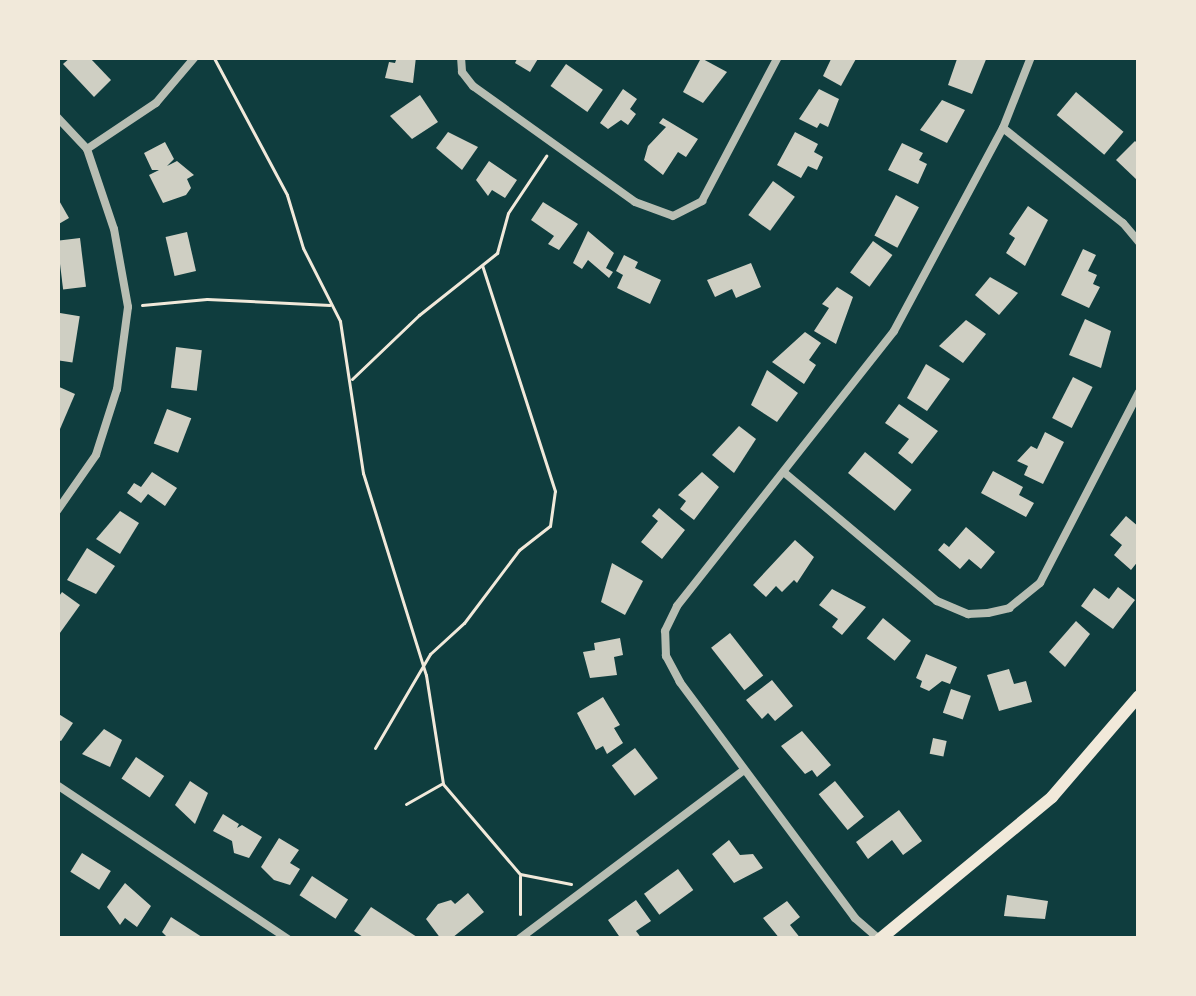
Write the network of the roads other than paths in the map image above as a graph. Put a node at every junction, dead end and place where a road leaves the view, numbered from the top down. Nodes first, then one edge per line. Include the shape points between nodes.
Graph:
1 (195, 57) edge
2 (461, 57) edge
3 (778, 57) edge
4 (1031, 57) edge
5 (57, 117) edge
6 (1003, 128) junction
7 (87, 149) junction
8 (1139, 242) edge
9 (1139, 392) edge
10 (786, 474) junction
11 (57, 511) edge
12 (1139, 696) edge
13 (744, 770) junction
14 (57, 785) edge
15 (288, 939) edge
16 (519, 939) edge
17 (879, 939) edge

1 - 7 street via 156,104
2 - 3 street via 465,78 555,146 650,212 685,214 712,184
4 - 6 street
5 - 7 street
6 - 8 street
6 - 10 street via 894,331
7 - 11 street via 114,229 128,307 117,389 96,455
9 - 10 street via 1040,583 988,614 937,602
10 - 13 street via 677,606 663,644 680,682
12 - 17 main road via 1052,797
13 - 16 street
13 - 17 street via 855,919
14 - 15 street

